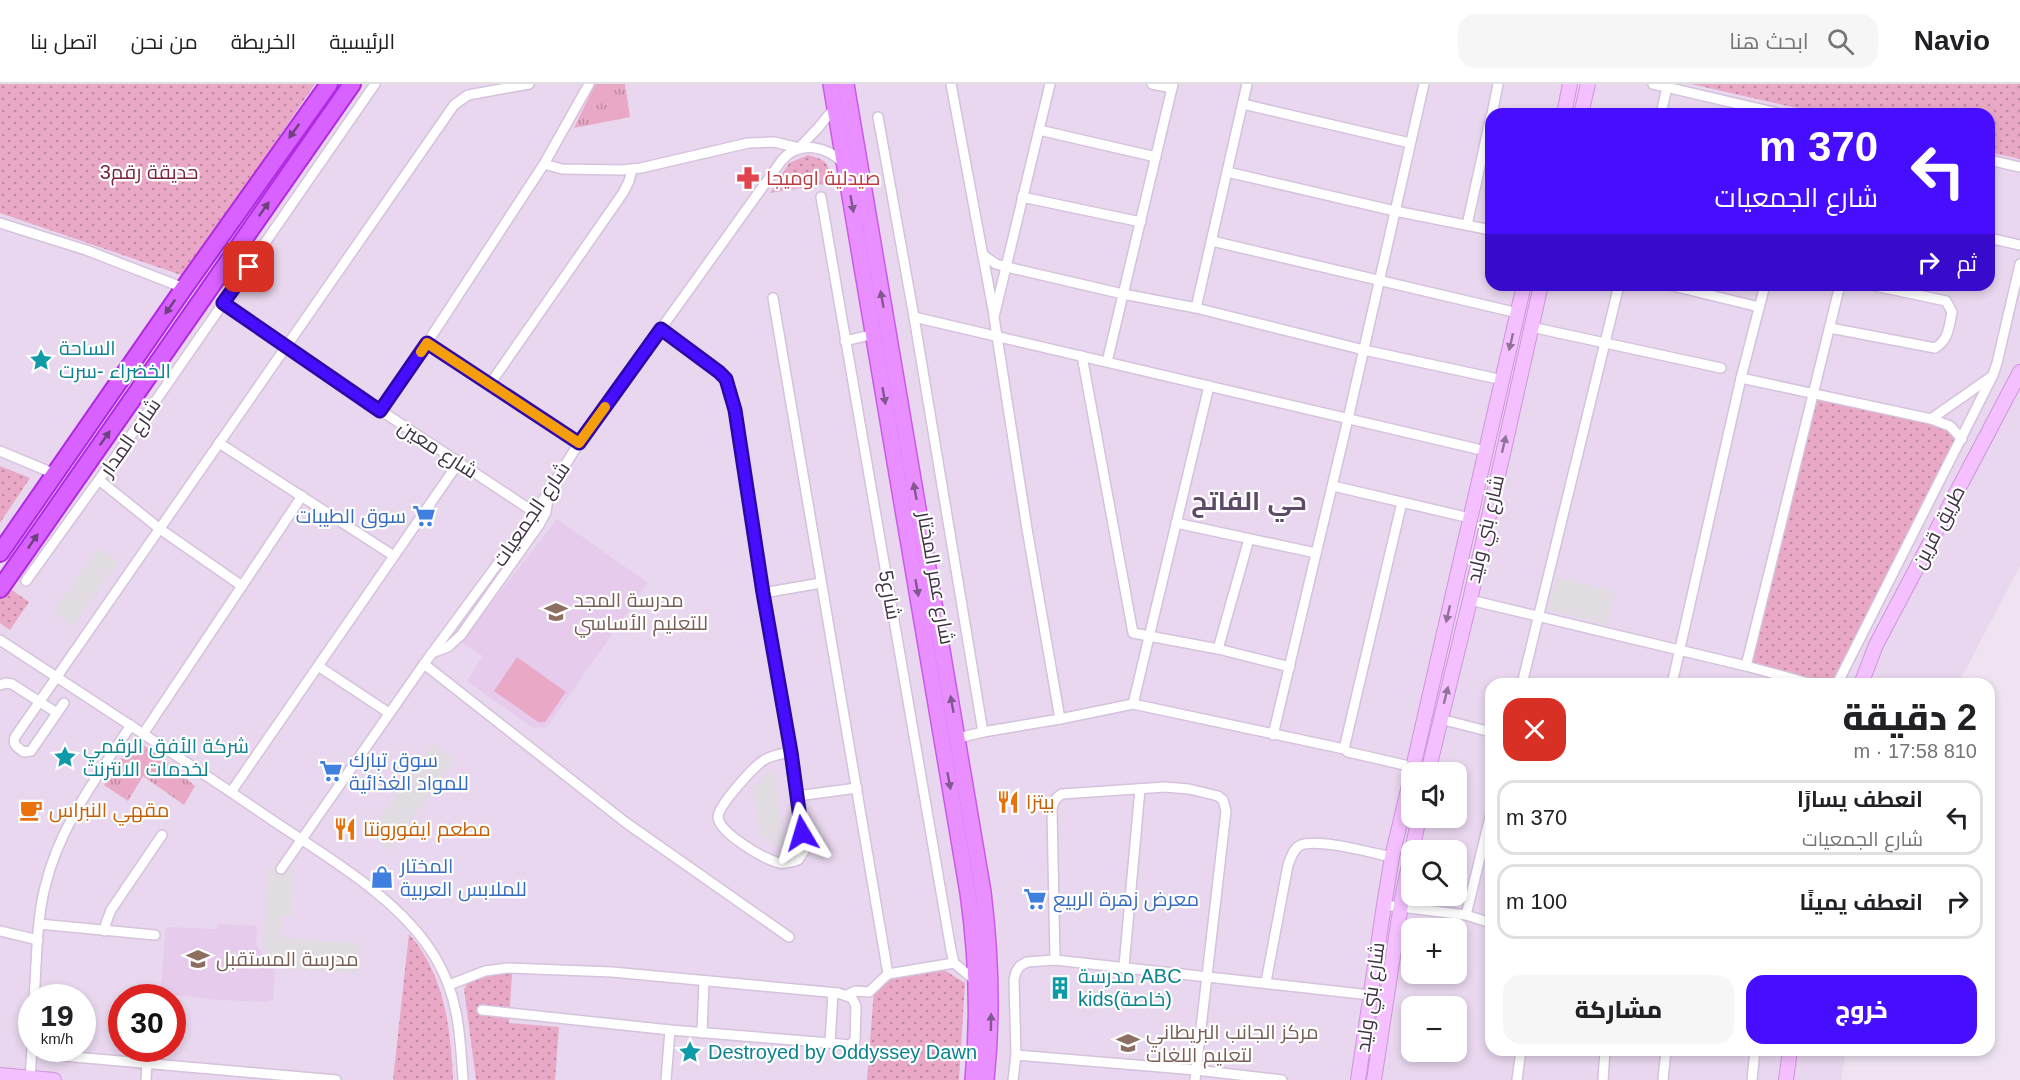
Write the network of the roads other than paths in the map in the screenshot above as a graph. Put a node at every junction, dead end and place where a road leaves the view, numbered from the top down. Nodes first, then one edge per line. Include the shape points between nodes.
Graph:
1 (330, 84) edge
2 (352, 84) edge
3 (375, 84) edge
4 (529, 84) edge
5 (590, 84) edge
6 (831, 84) edge
7 (846, 84) edge
8 (852, 84) edge
9 (951, 84) edge
10 (1050, 84) edge
11 (1152, 84) edge
12 (1247, 84) edge
13 (1424, 84) edge
14 (1498, 84) edge
15 (1570, 84) edge
16 (1588, 84) edge
17 (1653, 84) edge
18 (1172, 86) edge
19 (1667, 87) junction
20 (842, 104) junction
21 (1243, 104) junction
22 (1493, 108) edge
23 (1565, 108) edge
24 (1582, 108) edge
25 (1662, 108) edge
26 (1756, 108) edge
27 (878, 117) dead end
28 (1039, 130) junction
29 (1485, 142) edge
30 (1410, 143) junction
31 (799, 148) junction
32 (1156, 157) junction
33 (1995, 161) edge
34 (544, 165) junction
35 (845, 165) junction
36 (2020, 167) edge
37 (632, 169) junction
38 (1227, 172) junction
39 (821, 196) dead end
40 (1022, 196) junction
41 (1395, 211) junction
42 (1140, 222) junction
43 (0, 224) edge
44 (1467, 225) junction
45 (1485, 229) edge
46 (1995, 239) edge
47 (1212, 241) junction
48 (2020, 245) edge
49 (982, 255) junction
50 (2020, 264) edge
51 (1007, 267) junction
52 (1380, 280) junction
53 (184, 288) junction
54 (1523, 291) edge
55 (1540, 291) edge
56 (1618, 291) edge
57 (1694, 291) edge
58 (1763, 291) edge
59 (1839, 291) edge
60 (1899, 291) edge
61 (1124, 294) junction
62 (774, 298) dead end
63 (223, 303) junction
64 (1759, 307) junction
65 (1196, 308) junction
66 (1518, 312) junction
67 (914, 317) junction
68 (994, 318) junction
69 (1531, 327) junction
70 (1830, 327) junction
71 (661, 329) junction
72 (874, 334) junction
73 (998, 338) junction
74 (846, 341) junction
75 (427, 343) junction
76 (1605, 343) junction
77 (286, 348) junction
78 (1364, 350) junction
79 (1082, 356) junction
80 (1107, 362) junction
81 (1721, 368) dead end
82 (2020, 372) edge
83 (1993, 375) junction
84 (1741, 378) junction
85 (1503, 380) junction
86 (490, 384) junction
87 (1209, 386) junction
88 (1813, 394) junction
89 (380, 411) junction
90 (1931, 419) junction
91 (1348, 420) junction
92 (1962, 439) junction
93 (219, 443) junction
94 (579, 443) junction
95 (0, 451) edge
96 (1486, 451) junction
97 (459, 462) junction
98 (55, 474) junction
99 (99, 480) junction
100 (1333, 486) junction
101 (549, 490) junction
102 (302, 496) junction
103 (1402, 502) junction
104 (535, 513) junction
105 (1470, 518) junction
106 (1176, 523) junction
107 (160, 529) junction
108 (1249, 539) junction
109 (0, 553) edge
110 (1316, 553) junction
111 (394, 556) junction
112 (26, 581) dead end
113 (821, 583) junction
114 (242, 586) junction
115 (0, 590) edge
116 (763, 593) junction
117 (1470, 600) junction
118 (1539, 616) junction
119 (1149, 634) junction
120 (0, 639) edge
121 (1218, 649) junction
122 (1680, 650) junction
123 (432, 653) junction
124 (424, 664) junction
125 (318, 666) junction
126 (1746, 666) junction
127 (1290, 667) junction
128 (57, 677) junction
129 (1524, 678) edge
130 (1673, 678) edge
131 (1790, 678) edge
132 (1839, 678) edge
133 (1863, 678) edge
134 (0, 685) edge
135 (40, 702) junction
136 (64, 703) dead end
137 (1133, 704) junction
138 (57, 713) junction
139 (389, 713) junction
140 (1060, 719) junction
141 (1440, 719) junction
142 (131, 726) junction
143 (1485, 730) edge
144 (983, 732) junction
145 (143, 734) junction
146 (1273, 735) junction
147 (958, 738) junction
148 (1344, 749) junction
149 (791, 752) junction
150 (1414, 762) edge
151 (1430, 762) edge
152 (1401, 768) edge
153 (856, 788) junction
154 (1140, 789) junction
155 (231, 792) junction
156 (797, 796) junction
157 (1401, 818) edge
158 (162, 835) dead end
159 (301, 839) junction
160 (1392, 857) junction
161 (1485, 857) edge
162 (281, 869) dead end
163 (1401, 903) edge
164 (1384, 905) junction
165 (1400, 908) junction
166 (1466, 915) junction
167 (1485, 921) edge
168 (39, 924) junction
169 (105, 930) junction
170 (0, 931) edge
171 (154, 935) dead end
172 (789, 937) dead end
173 (38, 940) junction
174 (1055, 960) junction
175 (954, 963) junction
176 (1124, 966) junction
177 (888, 974) junction
178 (1205, 977) junction
179 (704, 981) junction
180 (1266, 982) junction
181 (977, 983) junction
182 (35, 984) edge
183 (449, 985) junction
184 (833, 993) junction
185 (847, 995) junction
186 (1370, 995) junction
187 (482, 1010) dead end
188 (670, 1030) junction
189 (702, 1033) junction
190 (830, 1043) junction
191 (1016, 1055) junction
192 (1520, 1056) edge
193 (1605, 1056) edge
194 (1665, 1056) edge
195 (1754, 1056) edge
196 (1789, 1056) edge
197 (96, 1059) edge
198 (31, 1062) edge
199 (147, 1063) junction
200 (0, 1075) edge
201 (1195, 1075) edge
202 (30, 1079) edge
203 (54, 1080) edge
204 (146, 1080) edge
205 (336, 1080) edge
206 (463, 1080) edge
207 (666, 1080) edge
208 (973, 1080) edge
209 (986, 1080) edge
210 (1013, 1080) edge
211 (1282, 1080) edge
212 (1358, 1080) edge
213 (1374, 1080) edge
214 (1517, 1080) edge
215 (1603, 1080) edge
216 (1663, 1080) edge
217 (1752, 1080) edge
218 (1786, 1080) edge

1 -> 53 highway
115 -> 2 highway
3 - 63 street, شارع المدار
4 - 77 street via 474,94 458,101
5 - 34 street
6 - 20 main road, شارع عمر المختار
7 - 20 main road
8 - 20 main road
9 - 49 street
10 - 28 street
11 - 18 street
12 - 21 street
13 - 30 street
14 - 22 street
15 - 23 street
16 - 24 street
17 - 19 street
18 - 32 street
19 - 25 street
19 - 26 street
20 - 31 street, شارع الجمعيات
20 - 35 main road, شارع عمر المختار
147 -> 20 main road
21 - 30 street
21 - 38 street
27 - 67 street
28 - 32 street
28 - 40 street
29 - 44 street
30 - 41 street
31 - 35 street via 826,151
31 - 37 street via 774,142 747,143
31 - 71 street, شارع الجمعيات via 782,160
32 - 42 street
33 - 36 street
34 - 37 street via 562,169
34 - 75 street
35 -> 72 main road, شارع عمر المختار
37 - 86 street via 623,193
38 - 41 street
38 - 47 street
39 - 74 street, شارع5
40 - 42 street
40 - 51 street
41 - 44 street
41 - 52 street
42 - 61 street
43 - 53 street via 86,250
44 - 45 street
46 - 48 street
47 - 52 street
47 - 65 street
49 - 51 street
49 - 68 street
50 - 83 street
51 - 61 street
51 - 68 street
52 - 66 street
52 - 78 street
53 -> 98 highway
54 - 66 street, شارع بني وليد
55 - 69 street, شارع بني وليد
56 - 76 street
57 - 64 street
58 - 64 street
59 - 70 street
60 - 70 street via 1946,301 1952,312 1942,344 1935,348
61 - 65 street
61 - 80 street
62 - 113 street
63 - 77 street, شارع معين
63 - 99 street, شارع المدار
64 - 84 street
65 - 78 street
66 -> 85 street, شارع بني وليد
67 - 73 street
67 - 144 street
68 - 73 street
69 - 76 street
117 -> 69 street, شارع بني وليد
70 - 88 street
71 - 94 street, شارع الجمعيات
71 - 116 street via 726,379 735,410
72 - 74 street
72 -> 181 main road, شارع عمر المختار via 968,893
73 - 79 street
73 - 140 street
74 - 175 street, شارع5
75 - 86 street
75 - 89 street
76 - 81 street
76 - 118 street
77 - 89 street, شارع معين
77 - 93 street
78 - 85 street
78 - 91 street
79 - 80 street
79 - 119 street via 1133,633
80 - 87 street
82 - 133 street, طريق قرين via 1876,645
83 - 90 street
83 - 92 street
84 - 88 street
84 - 122 street
85 - 96 street, شارع بني وليد
86 - 94 street
87 - 91 street
87 - 106 street
88 - 90 street
88 - 126 street
89 - 97 street, شارع معين
90 - 92 street via 1950,426
91 - 96 street
91 - 100 street
92 - 132 street
93 - 102 street
93 - 107 street
94 - 101 street, شارع الجمعيات
95 - 98 street
96 - 105 street, شارع بني وليد
97 - 104 street, شارع معين
97 - 111 street
98 - 109 highway
99 - 107 street
99 - 112 street, شارع المدار
100 - 103 street
100 - 110 street
101 - 104 street, شارع الجمعيات
101 - 123 street via 543,519 468,626 453,644
102 - 111 street
102 - 114 street
103 - 105 street
103 - 148 street
104 - 123 street, شارع الجمعيات
105 -> 150 street, شارع بني وليد
106 - 108 street
106 - 119 street
107 - 114 street
107 - 128 street
108 - 110 street
108 - 121 street
110 - 127 street
111 - 125 street
113 - 116 street
113 - 153 street
114 - 145 street
116 - 149 street
117 - 118 street
141 -> 117 street, شارع بني وليد
118 - 122 street
118 - 129 street
119 - 121 street
119 - 137 street
120 - 128 street
121 - 127 street
122 - 126 street
122 - 130 street
123 - 124 street, شارع الجمعيات
124 - 139 street, شارع الجمعيات
124 - 172 street via 624,822
125 - 139 street
125 - 155 street
126 - 131 street
127 - 146 street
128 - 135 street
128 - 142 street
134 - 135 street via 12,684
135 - 138 street
135 - 138 street via 14,740 16,747 32,751
136 - 138 street
137 - 140 street
137 - 146 street
139 - 159 street, شارع الجمعيات
140 - 144 street
141 - 143 street
141 - 151 street, شارع بني وليد
142 - 145 street
142 - 168 street via 68,824 45,885
144 - 147 street
145 - 155 street
146 - 148 street
209 -> 147 main road via 991,1025 989,940
148 - 152 street
149 - 156 street
149 - 156 street via 759,764 722,806 718,819 731,836 765,858 788,863 798,860 804,851
153 - 156 street
153 - 177 street
154 - 174 street via 1062,794 1054,802
154 - 176 street
154 - 178 street via 1189,789 1218,796 1225,805
155 - 159 street
157 - 160 street, شارع بني وليد
158 - 169 street via 111,910
159 - 162 street, شارع الجمعيات
159 - 183 street via 391,905 434,956
160 - 164 street, شارع بني وليد
160 - 180 street via 1326,844 1295,849 1288,865
161 - 166 street
163 - 165 street, شارع بني وليد
164 - 165 street
164 - 186 street, شارع بني وليد
165 - 166 street
165 - 213 street, شارع بني وليد
166 - 167 street
168 - 169 street
168 - 173 street
169 - 171 street
170 - 173 street
173 - 182 street
174 - 176 street
174 - 191 street via 1027,962 1016,972
175 - 177 street
175 - 181 street
176 - 178 street
177 - 185 street via 869,992
178 - 180 street
178 - 201 street
179 - 183 street via 508,968 485,971
179 - 184 street
179 - 189 street
180 - 186 street
181 - 208 main road, شارع عمر المختار
183 - 206 street via 459,1030
184 - 185 street
184 - 190 street
185 - 190 street via 856,1006 855,1041 849,1045
186 - 212 street, شارع بني وليد
187 - 188 street
188 - 189 street
188 - 207 street
189 - 190 street
191 - 201 street
191 - 210 street
192 - 214 street
193 - 215 street
194 - 216 street
195 - 217 street
196 - 218 street
197 - 199 street
198 - 202 street
199 - 204 street
199 - 205 street
200 - 202 street
201 - 211 street
202 - 203 street

